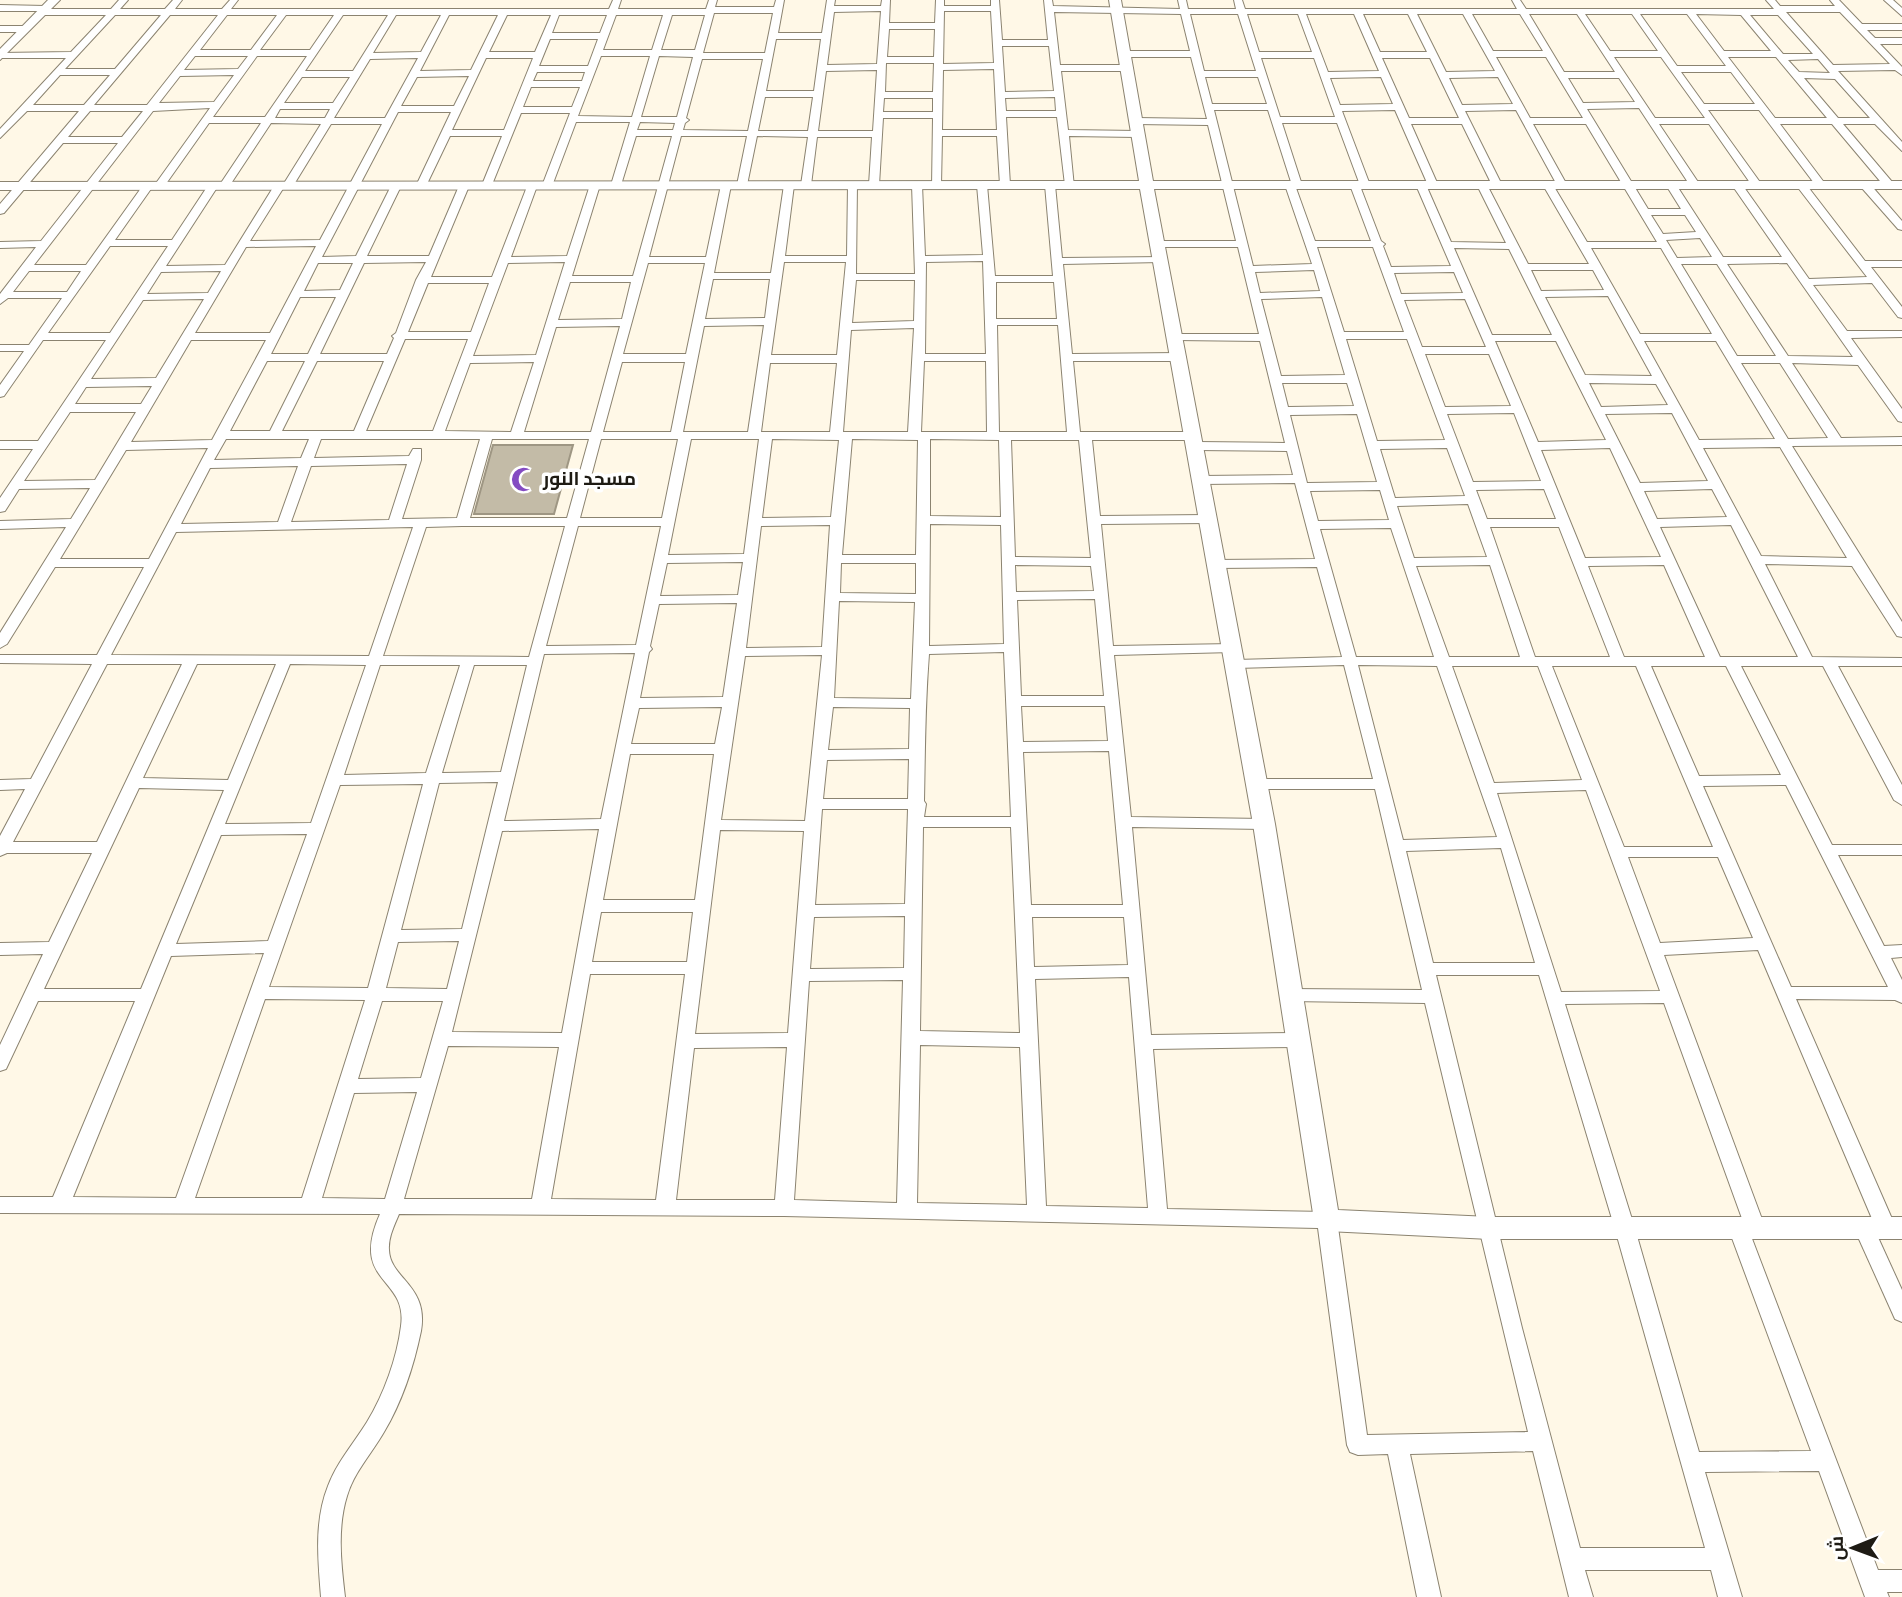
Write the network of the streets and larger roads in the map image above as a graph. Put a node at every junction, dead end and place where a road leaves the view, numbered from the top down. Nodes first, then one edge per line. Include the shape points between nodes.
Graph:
1 (124, 0) edge
2 (178, 0) edge
3 (234, 0) edge
4 (286, 0) edge
5 (340, 0) edge
6 (396, 0) edge
7 (460, 0) edge
8 (617, 0) edge
9 (1182, 0) edge
10 (1238, 0) edge
11 (1287, 0) edge
12 (1343, 0) edge
13 (1399, 0) edge
14 (1452, 0) edge
15 (1516, 0) edge
16 (1675, 0) edge
17 (1770, 0) edge
18 (1834, 0) edge
19 (1888, 0) edge
20 (831, 4) edge
21 (886, 4) edge
22 (940, 4) edge
23 (995, 4) edge
24 (1049, 4) edge
25 (779, 5) edge
26 (47, 7) edge
27 (712, 7) edge
28 (1116, 7) edge
29 (0, 8) edge
30 (1842, 9) junction
31 (1780, 10) junction
32 (281, 11) junction
33 (337, 11) junction
34 (391, 11) junction
35 (451, 11) junction
36 (504, 11) junction
37 (1185, 11) junction
38 (1242, 11) junction
39 (1296, 11) junction
40 (1353, 11) junction
41 (1408, 11) junction
42 (1462, 11) junction
43 (1901, 11) edge
44 (114, 12) junction
45 (168, 12) junction
46 (225, 12) junction
47 (556, 12) junction
48 (612, 12) junction
49 (668, 12) junction
50 (1524, 12) junction
51 (1687, 12) junction
52 (1743, 12) junction
53 (1580, 13) junction
54 (1635, 13) junction
55 (885, 26) junction
56 (939, 26) junction
57 (1859, 27) junction
58 (1902, 27) edge
59 (0, 29) edge
60 (26, 29) junction
61 (547, 36) junction
62 (603, 36) junction
63 (772, 36) junction
64 (827, 36) junction
65 (1873, 41) junction
66 (1902, 41) edge
67 (999, 43) junction
68 (1053, 43) junction
69 (194, 53) junction
70 (254, 53) junction
71 (597, 53) junction
72 (313, 54) junction
73 (656, 54) junction
74 (1197, 54) junction
75 (1490, 54) junction
76 (1548, 54) junction
77 (1607, 54) junction
78 (1663, 54) junction
79 (1720, 54) junction
80 (0, 55) edge
81 (74, 55) junction
82 (424, 55) junction
83 (483, 55) junction
84 (539, 55) junction
85 (698, 55) junction
86 (1256, 55) junction
87 (1317, 55) junction
88 (1377, 55) junction
89 (1433, 55) junction
90 (1779, 55) junction
91 (367, 56) junction
92 (766, 56) junction
93 (1822, 56) junction
94 (1126, 61) junction
95 (882, 63) junction
96 (938, 63) junction
97 (1000, 66) junction
98 (822, 68) junction
99 (1056, 68) junction
100 (1832, 68) junction
101 (533, 69) junction
102 (591, 69) junction
103 (1675, 69) junction
104 (1732, 69) junction
105 (1900, 69) edge
106 (58, 72) junction
107 (117, 72) junction
108 (240, 72) junction
109 (179, 73) junction
110 (474, 73) junction
111 (299, 74) junction
112 (356, 74) junction
113 (414, 74) junction
114 (1202, 74) junction
115 (1263, 74) junction
116 (1502, 74) junction
117 (1325, 75) junction
118 (1385, 75) junction
119 (1442, 75) junction
120 (1561, 75) junction
121 (1621, 75) junction
122 (1796, 75) junction
123 (1840, 76) junction
124 (527, 84) junction
125 (585, 84) junction
126 (760, 94) junction
127 (819, 94) junction
128 (1059, 94) junction
129 (880, 95) junction
130 (938, 95) junction
131 (1000, 95) junction
132 (217, 105) junction
133 (1642, 105) junction
134 (277, 106) junction
135 (336, 106) junction
136 (1579, 106) junction
137 (153, 107) junction
138 (1210, 107) junction
139 (1273, 107) junction
140 (1399, 107) junction
141 (1520, 107) junction
142 (1700, 107) junction
143 (1761, 107) junction
144 (26, 108) junction
145 (85, 108) junction
146 (1337, 108) junction
147 (1459, 108) junction
148 (396, 109) junction
149 (458, 109) junction
150 (517, 110) junction
151 (574, 114) junction
152 (1001, 114) junction
153 (1062, 114) junction
154 (879, 115) junction
155 (938, 115) junction
156 (14, 119) junction
157 (0, 120) edge
158 (206, 120) junction
159 (268, 120) junction
160 (328, 120) junction
161 (638, 120) junction
162 (684, 120) junction
163 (1277, 120) junction
164 (1341, 120) junction
165 (389, 121) junction
166 (1405, 121) junction
167 (1465, 121) junction
168 (1528, 121) junction
169 (1588, 121) junction
170 (1651, 121) junction
171 (1710, 121) junction
172 (1771, 121) junction
173 (1834, 121) junction
174 (1878, 121) junction
175 (1214, 122) junction
176 (1137, 128) junction
177 (446, 133) junction
178 (633, 133) junction
179 (938, 133) junction
180 (1002, 133) junction
181 (1064, 133) junction
182 (1889, 133) junction
183 (1902, 133) edge
184 (507, 134) junction
185 (679, 134) junction
186 (754, 134) junction
187 (814, 134) junction
188 (879, 134) junction
189 (0, 135) edge
190 (59, 140) junction
191 (127, 140) junction
192 (1902, 148) edge
193 (853, 185) junction
194 (874, 185) junction
195 (917, 185) junction
196 (936, 185) junction
197 (982, 185) junction
198 (1005, 185) junction
199 (1050, 185) junction
200 (1070, 185) junction
201 (1146, 185) junction
202 (1227, 185) junction
203 (1294, 185) junction
204 (1360, 185) junction
205 (1427, 185) junction
206 (1490, 185) junction
207 (1555, 185) junction
208 (1626, 185) junction
209 (1671, 185) junction
210 (1695, 185) junction
211 (1737, 185) junction
212 (1757, 185) junction
213 (1801, 185) junction
214 (1821, 185) junction
215 (1865, 185) junction
216 (1895, 185) edge
217 (0, 186) edge
218 (21, 186) junction
219 (92, 186) junction
220 (154, 186) junction
221 (219, 186) junction
222 (283, 186) junction
223 (355, 186) junction
224 (396, 186) junction
225 (421, 186) junction
226 (464, 186) junction
227 (486, 186) junction
228 (532, 186) junction
229 (547, 186) junction
230 (595, 186) junction
231 (616, 186) junction
232 (664, 186) junction
233 (726, 186) junction
234 (742, 186) junction
235 (789, 186) junction
236 (806, 186) junction
237 (0, 211) edge
238 (1644, 212) junction
239 (1690, 212) junction
240 (1902, 227) edge
241 (1705, 235) junction
242 (1661, 241) junction
243 (107, 243) junction
244 (176, 243) junction
245 (325, 243) junction
246 (46, 244) junction
247 (242, 244) junction
248 (1242, 244) junction
249 (1311, 244) junction
250 (1380, 244) junction
251 (0, 245) edge
252 (1448, 245) junction
253 (1513, 246) junction
254 (1584, 246) junction
255 (1160, 252) junction
256 (988, 258) junction
257 (360, 259) junction
258 (431, 259) junction
259 (572, 259) junction
260 (780, 259) junction
261 (852, 259) junction
262 (921, 259) junction
263 (316, 260) junction
264 (502, 260) junction
265 (642, 260) junction
266 (710, 260) junction
267 (1059, 261) junction
268 (1674, 261) junction
269 (1794, 264) junction
270 (1865, 264) junction
271 (1902, 264) edge
272 (1725, 265) junction
273 (1318, 267) junction
274 (1524, 267) junction
275 (1596, 267) junction
276 (27, 268) junction
277 (90, 268) junction
278 (228, 268) junction
279 (1249, 268) junction
280 (159, 269) junction
281 (1457, 269) junction
282 (1389, 270) junction
283 (707, 276) junction
284 (778, 276) junction
285 (850, 277) junction
286 (920, 277) junction
287 (422, 279) junction
288 (494, 279) junction
289 (566, 279) junction
290 (637, 279) junction
291 (990, 279) junction
292 (1060, 279) junction
293 (1876, 280) junction
294 (1806, 282) junction
295 (298, 293) junction
296 (344, 293) junction
297 (1609, 293) junction
298 (1325, 294) junction
299 (1539, 294) junction
300 (69, 295) junction
301 (210, 296) junction
302 (1255, 296) junction
303 (1468, 296) junction
304 (140, 297) junction
305 (1398, 297) junction
306 (2, 298) edge
307 (1902, 315) edge
308 (771, 321) junction
309 (625, 322) junction
310 (992, 322) junction
311 (1063, 322) junction
312 (698, 323) junction
313 (551, 324) junction
314 (920, 324) junction
315 (845, 327) junction
316 (1902, 334) edge
317 (474, 335) junction
318 (1412, 335) junction
319 (1843, 335) junction
320 (114, 336) junction
321 (186, 336) junction
322 (398, 336) junction
323 (1338, 336) junction
324 (40, 337) junction
325 (275, 337) junction
326 (1177, 337) junction
327 (1720, 337) junction
328 (1266, 338) junction
329 (1560, 338) junction
330 (1636, 338) junction
331 (1490, 344) junction
332 (0, 348) edge
333 (32, 348) junction
334 (1418, 351) junction
335 (264, 357) junction
336 (992, 357) junction
337 (1180, 357) junction
338 (390, 358) junction
339 (617, 358) junction
340 (690, 358) junction
341 (920, 358) junction
342 (1066, 358) junction
343 (312, 359) junction
344 (538, 359) junction
345 (766, 359) junction
346 (842, 359) junction
347 (1733, 359) junction
348 (464, 360) junction
349 (1785, 360) junction
350 (1860, 361) junction
351 (1351, 379) junction
352 (1582, 379) junction
353 (1276, 380) junction
354 (1657, 380) junction
355 (158, 382) junction
356 (83, 383) junction
357 (0, 393) edge
358 (66, 408) junction
359 (142, 408) junction
360 (1518, 409) junction
361 (1673, 409) junction
362 (1362, 410) junction
363 (1285, 411) junction
364 (1440, 411) junction
365 (1596, 411) junction
366 (1902, 418) edge
367 (274, 436) junction
368 (316, 436) junction
369 (358, 436) junction
370 (422, 436) junction
371 (437, 436) junction
372 (487, 436) junction
373 (516, 436) junction
374 (597, 436) junction
375 (680, 436) junction
376 (760, 436) junction
377 (999, 436) junction
378 (1080, 436) junction
379 (841, 437) junction
380 (919, 437) junction
381 (221, 440) junction
382 (1196, 441) junction
383 (1902, 441) edge
384 (1837, 442) junction
385 (1785, 443) junction
386 (1451, 444) junction
387 (1614, 444) junction
388 (1693, 444) junction
389 (0, 445) edge
390 (42, 445) junction
391 (1372, 445) junction
392 (122, 446) junction
393 (1533, 446) junction
394 (1294, 447) junction
395 (415, 460) junction
396 (307, 462) junction
397 (208, 464) junction
398 (1201, 480) junction
399 (1301, 483) junction
400 (98, 484) junction
401 (16, 485) junction
402 (1547, 485) junction
403 (1714, 485) junction
404 (1468, 486) junction
405 (1636, 487) junction
406 (1387, 494) junction
407 (1473, 500) junction
408 (0, 508) edge
409 (1207, 519) junction
410 (924, 520) junction
411 (1093, 520) junction
412 (574, 521) junction
413 (837, 521) junction
414 (1007, 521) junction
415 (1734, 521) junction
416 (462, 522) junction
417 (754, 522) junction
418 (75, 523) junction
419 (394, 523) junction
420 (421, 523) junction
421 (668, 523) junction
422 (1482, 523) junction
423 (1563, 523) junction
424 (1651, 523) junction
425 (1396, 524) junction
426 (0, 525) edge
427 (283, 525) junction
428 (1313, 525) junction
429 (174, 528) junction
430 (749, 558) junction
431 (661, 559) junction
432 (836, 559) junction
433 (923, 559) junction
434 (1756, 560) junction
435 (1009, 561) junction
436 (1494, 561) junction
437 (1668, 561) junction
438 (1096, 562) junction
439 (1408, 562) junction
440 (1581, 562) junction
441 (1856, 562) junction
442 (53, 563) junction
443 (154, 563) junction
444 (1323, 563) junction
445 (1215, 564) junction
446 (1099, 595) junction
447 (1009, 596) junction
448 (834, 597) junction
449 (921, 598) junction
450 (744, 599) junction
451 (655, 600) junction
452 (1902, 633) edge
453 (0, 645) edge
454 (645, 649) junction
455 (1011, 649) junction
456 (922, 650) junction
457 (828, 651) junction
458 (1105, 651) junction
459 (738, 652) junction
460 (538, 655) junction
461 (1234, 656) junction
462 (4, 659) edge
463 (104, 659) junction
464 (192, 659) junction
465 (285, 660) junction
466 (374, 661) junction
467 (1348, 661) junction
468 (1442, 661) junction
469 (1722, 661) junction
470 (1807, 661) junction
471 (468, 662) junction
472 (1536, 662) junction
473 (1619, 662) junction
474 (1642, 662) junction
475 (1828, 662) junction
476 (1902, 662) edge
477 (0, 673) edge
478 (1014, 701) junction
479 (1111, 701) junction
480 (634, 702) junction
481 (729, 702) junction
482 (826, 702) junction
483 (918, 704) junction
484 (1114, 746) junction
485 (1017, 747) junction
486 (624, 749) junction
487 (722, 749) junction
488 (919, 754) junction
489 (820, 755) junction
490 (509, 777) junction
491 (334, 780) junction
492 (433, 780) junction
493 (1792, 780) junction
494 (1695, 781) junction
495 (1897, 782) edge
496 (132, 783) junction
497 (35, 784) junction
498 (1258, 784) junction
499 (1381, 784) junction
500 (0, 785) edge
501 (232, 785) junction
502 (1590, 785) junction
503 (1489, 788) junction
504 (1902, 800) edge
505 (815, 804) junction
506 (918, 804) junction
507 (918, 822) junction
508 (1021, 822) junction
509 (1124, 822) junction
510 (608, 824) junction
511 (1264, 824) junction
512 (713, 825) junction
513 (498, 826) junction
514 (812, 826) junction
515 (315, 828) junction
516 (213, 830) junction
517 (1507, 842) junction
518 (1398, 846) junction
519 (104, 847) junction
520 (1, 850) edge
521 (1829, 850) junction
522 (1902, 850) edge
523 (1618, 852) junction
524 (1724, 852) junction
525 (596, 906) junction
526 (703, 906) junction
527 (915, 910) junction
528 (807, 911) junction
529 (1025, 911) junction
530 (1131, 911) junction
531 (469, 935) junction
532 (390, 936) junction
533 (1763, 944) junction
534 (276, 947) junction
535 (56, 948) junction
536 (0, 949) edge
537 (1653, 949) junction
538 (165, 950) junction
539 (1902, 951) edge
540 (1880, 952) junction
541 (584, 968) junction
542 (694, 968) junction
543 (1427, 969) junction
544 (1544, 969) junction
545 (1138, 971) junction
546 (1028, 973) junction
547 (912, 974) junction
548 (802, 975) junction
549 (258, 993) junction
550 (1784, 993) junction
551 (32, 995) junction
552 (146, 995) junction
553 (375, 995) junction
554 (454, 995) junction
555 (1289, 995) junction
556 (1901, 995) edge
557 (1434, 997) junction
558 (1669, 997) junction
559 (1553, 998) junction
560 (911, 1038) junction
561 (442, 1039) junction
562 (570, 1040) junction
563 (795, 1040) junction
564 (1029, 1040) junction
565 (1296, 1040) junction
566 (685, 1041) junction
567 (1143, 1042) junction
568 (0, 1065) edge
569 (428, 1085) junction
570 (347, 1086) junction
571 (0, 1205) edge
572 (60, 1205) junction
573 (183, 1205) junction
574 (540, 1207) junction
575 (665, 1207) junction
576 (309, 1208) junction
577 (392, 1208) junction
578 (784, 1208) junction
579 (907, 1210) junction
580 (1037, 1211) junction
581 (1158, 1216) junction
582 (1327, 1220) junction
583 (1490, 1228) junction
584 (1884, 1228) edge
585 (1625, 1229) junction
586 (1747, 1230) junction
587 (1902, 1313) edge
588 (1541, 1441) junction
589 (1397, 1444) junction
590 (1825, 1461) junction
591 (1690, 1462) junction
592 (1572, 1559) junction
593 (1718, 1559) junction
594 (1902, 1581) edge
595 (1875, 1589) edge
596 (333, 1597) edge
597 (1429, 1597) edge
598 (1581, 1597) edge
599 (1730, 1597) edge

1 - 44 street
2 - 45 street
3 - 46 street
4 - 32 street
5 - 33 street
6 - 34 street
7 - 35 street
8 - 48 street
9 - 37 street
10 - 38 street
11 - 39 street
12 - 40 street
13 - 41 street
14 - 42 street
15 - 50 street
16 - 51 street
17 - 31 street
18 - 30 street
19 - 43 street
20 - 21 street
20 - 64 street
21 - 55 street
22 - 23 street
22 - 56 street
23 - 67 street
24 - 28 street
24 - 68 street
25 - 27 street
25 - 63 street
26 - 29 street
26 - 44 street
26 - 60 street
27 - 49 street
27 - 85 street
28 - 37 street
28 - 94 street
30 - 31 street
30 - 57 street
31 - 52 street
31 - 93 street
32 - 33 street
32 - 46 street
32 - 70 street
33 - 34 street
33 - 72 street
34 - 35 street
34 - 91 street
35 - 36 street
35 - 82 street
36 - 47 street
36 - 83 street
37 - 38 street
37 - 74 street
38 - 39 street
38 - 86 street
39 - 40 street
39 - 87 street
40 - 41 street
40 - 88 street
41 - 42 street
41 - 89 street
42 - 50 street
42 - 75 street
44 - 45 street
44 - 81 street
45 - 46 street
45 - 107 street
46 - 69 street
47 - 48 street
47 - 61 street
48 - 49 street
48 - 62 street
49 - 73 street
50 - 53 street
50 - 76 street
51 - 52 street
51 - 54 street
51 - 79 street
52 - 90 street
53 - 54 street
53 - 77 street
54 - 78 street
55 - 56 street
55 - 95 street
56 - 96 street
57 - 58 street
57 - 65 street
59 - 60 street
60 - 80 street
61 - 62 street
61 - 84 street
62 - 71 street
63 - 64 street
63 - 92 street
64 - 98 street
65 - 66 street
65 - 105 street
67 - 68 street
67 - 97 street
68 - 99 street
69 - 70 street
69 - 109 street
70 - 72 street
70 - 108 street
71 - 73 street
71 - 102 street
72 - 111 street
73 - 85 street
73 - 161 street
74 - 94 street
74 - 114 street
75 - 76 street
75 - 116 street
76 - 120 street
77 - 78 street
77 - 121 street
78 - 103 street
79 - 90 street
79 - 104 street
80 - 81 street
81 - 106 street
82 - 91 street
82 - 113 street
83 - 84 street
83 - 110 street
84 - 101 street
85 - 92 street
85 - 162 street
86 - 87 street
86 - 115 street
87 - 117 street
88 - 89 street
88 - 118 street
89 - 119 street
90 - 93 street
90 - 122 street
91 - 112 street
92 - 126 street
93 - 100 street
94 - 99 street
94 - 176 street
95 - 96 street
95 - 98 street
95 - 129 street
96 - 97 street
96 - 130 street
97 - 131 street
98 - 127 street
99 - 128 street
100 - 105 street
100 - 123 street
101 - 102 street
101 - 124 street
102 - 125 street
103 - 104 street
103 - 142 street
104 - 143 street
106 - 107 street
106 - 144 street
107 - 145 street
108 - 109 street
108 - 132 street
109 - 137 street
110 - 113 street
110 - 149 street
111 - 112 street
111 - 134 street
112 - 135 street
113 - 148 street
114 - 115 street
114 - 138 street
115 - 139 street
116 - 119 street
116 - 141 street
117 - 118 street
117 - 146 street
118 - 140 street
119 - 147 street
120 - 121 street
120 - 136 street
121 - 133 street
122 - 123 street
122 - 173 street
123 - 174 street
124 - 125 street
124 - 150 street
125 - 151 street
126 - 127 street
126 - 186 street
127 - 187 street
128 - 131 street
128 - 153 street
129 - 130 street
129 - 154 street
130 - 155 street
131 - 152 street
132 - 137 street
132 - 158 street
133 - 136 street
133 - 170 street
134 - 135 street
134 - 159 street
135 - 160 street
136 - 169 street
137 - 145 street
137 - 191 street
138 - 139 street
138 - 175 street
139 - 163 street
140 - 146 street
140 - 166 street
141 - 147 street
141 - 168 street
142 - 143 street
142 - 171 street
143 - 172 street
144 - 145 street
144 - 156 street
145 - 190 street
146 - 164 street
147 - 167 street
148 - 149 street
148 - 165 street
149 - 177 street
150 - 151 street
150 - 184 street
151 - 161 street
151 - 229 street
152 - 153 street
152 - 180 street
153 - 181 street
154 - 155 street
154 - 188 street
155 - 179 street
156 - 157 street
156 - 189 street
158 - 159 street
158 - 220 street
159 - 160 street
159 - 221 street
160 - 165 street
160 - 222 street
161 - 162 street
161 - 178 street
162 - 185 street
163 - 164 street
163 - 203 street
164 - 204 street
165 - 223 street
166 - 167 street
166 - 205 street
167 - 206 street
168 - 169 street
168 - 207 street
169 - 208 street
170 - 171 street
170 - 210 street
171 - 212 street
172 - 173 street
172 - 214 street
173 - 174 street
173 - 216 street
174 - 182 street
175 - 176 street
175 - 202 street
176 - 181 street
176 - 201 street
177 - 184 street
177 - 225 street
178 - 185 street
178 - 231 street
179 - 180 street
179 - 196 street
180 - 198 street
181 - 200 street
182 - 183 street
182 - 192 street
184 - 227 street
185 - 186 street
185 - 232 street
186 - 187 street
186 - 234 street
187 - 188 street
187 - 236 street
188 - 194 street
190 - 191 street
190 - 218 street
191 - 219 street
193 - 194 street
193 - 236 street
193 - 261 street
194 - 195 street
195 - 196 street
195 - 262 street
196 - 197 street
197 - 198 street
197 - 256 street
198 - 199 street
199 - 200 street
199 - 267 street
200 - 201 street
201 - 202 street
201 - 255 street
202 - 203 street
202 - 248 street
203 - 204 street
203 - 249 street
204 - 205 street
204 - 250 street
205 - 206 street
205 - 252 street
206 - 207 street
206 - 253 street
207 - 208 street
207 - 254 street
208 - 209 street
208 - 238 street
209 - 210 street
209 - 239 street
210 - 211 street
211 - 212 street
211 - 269 street
212 - 213 street
213 - 214 street
213 - 270 street
214 - 215 street
215 - 216 street
215 - 240 street
217 - 218 street
218 - 219 street
218 - 237 street
219 - 220 street
219 - 246 street
220 - 221 street
220 - 243 street
221 - 222 street
221 - 244 street
222 - 223 street
222 - 247 street
223 - 224 street
223 - 245 street
224 - 225 street
224 - 257 street
225 - 226 street
226 - 227 street
226 - 258 street
227 - 228 street
228 - 229 street
228 - 264 street
229 - 230 street
230 - 231 street
230 - 259 street
231 - 232 street
232 - 233 street
232 - 265 street
233 - 234 street
233 - 266 street
234 - 235 street
235 - 236 street
235 - 260 street
238 - 239 street
238 - 242 street
239 - 241 street
241 - 242 street
241 - 272 street
242 - 254 street
242 - 268 street
243 - 244 street
243 - 277 street
244 - 280 street
245 - 247 street
245 - 263 street
246 - 251 street
246 - 276 street
247 - 278 street
248 - 255 street
248 - 279 street
249 - 250 street
249 - 273 street
250 - 282 street
252 - 253 street
252 - 281 street
253 - 274 street
254 - 275 street
255 - 267 street
255 - 326 street
256 - 262 street
256 - 291 street
257 - 258 street
257 - 263 street
257 - 296 street
258 - 287 street
259 - 264 street
259 - 289 street
260 - 261 street
260 - 284 street
261 - 285 street
262 - 286 street
263 - 295 street
264 - 288 street
265 - 266 street
265 - 290 street
266 - 283 street
267 - 292 street
268 - 272 street
268 - 327 street
269 - 272 street
269 - 294 street
270 - 271 street
270 - 293 street
272 - 349 street
273 - 279 street
273 - 298 street
274 - 275 street
274 - 299 street
275 - 297 street
276 - 277 street
276 - 306 street
277 - 300 street
278 - 280 street
278 - 301 street
279 - 302 street
280 - 304 street
281 - 282 street
281 - 303 street
282 - 305 street
283 - 284 street
283 - 312 street
284 - 308 street
285 - 286 street
285 - 315 street
286 - 314 street
287 - 288 street
287 - 322 street
288 - 317 street
289 - 290 street
289 - 313 street
290 - 309 street
291 - 292 street
291 - 310 street
292 - 311 street
293 - 294 street
293 - 307 street
294 - 319 street
295 - 296 street
295 - 325 street
296 - 343 street
297 - 299 street
297 - 330 street
298 - 302 street
298 - 323 street
299 - 329 street
300 - 306 street
300 - 324 street
301 - 304 street
301 - 321 street
302 - 328 street
303 - 305 street
303 - 331 street
304 - 320 street
305 - 318 street
308 - 312 street
308 - 345 street
309 - 313 street
309 - 339 street
310 - 311 street
310 - 336 street
311 - 342 street
312 - 340 street
313 - 344 street
314 - 315 street
314 - 341 street
315 - 346 street
316 - 319 street
317 - 322 street
317 - 348 street
318 - 323 street
318 - 334 street
319 - 350 street
320 - 324 street
320 - 356 street
321 - 325 street
321 - 355 street
322 - 338 street
323 - 351 street
324 - 333 street
325 - 335 street
326 - 328 street
326 - 337 street
327 - 330 street
327 - 347 street
328 - 353 street
329 - 331 street
329 - 352 street
330 - 354 street
331 - 334 street
331 - 360 street
332 - 333 street
333 - 357 street
334 - 364 street
335 - 343 street
335 - 381 street
336 - 341 street
336 - 377 street
337 - 342 street
337 - 382 street
338 - 343 street
338 - 369 street
339 - 340 street
339 - 374 street
340 - 375 street
341 - 380 street
342 - 378 street
343 - 367 street
344 - 348 street
344 - 373 street
345 - 346 street
345 - 376 street
346 - 379 street
347 - 349 street
347 - 385 street
348 - 371 street
349 - 350 street
349 - 384 street
350 - 366 street
351 - 353 street
351 - 362 street
352 - 354 street
352 - 365 street
353 - 363 street
354 - 361 street
355 - 356 street
355 - 359 street
356 - 358 street
358 - 359 street
358 - 390 street
359 - 392 street
360 - 364 street
360 - 393 street
361 - 365 street
361 - 388 street
362 - 363 street
362 - 391 street
363 - 394 street
364 - 386 street
365 - 387 street
367 - 368 street
367 - 381 street
368 - 369 street
368 - 396 street
369 - 370 street
370 - 371 street
370 - 395 street
371 - 372 street
372 - 373 street
372 - 416 street
373 - 374 street
374 - 375 street
374 - 412 street
375 - 376 street
375 - 421 street
376 - 379 street
376 - 417 street
377 - 378 street
377 - 380 street
377 - 414 street
378 - 382 street
378 - 411 street
379 - 380 street
379 - 413 street
380 - 410 street
381 - 392 street
381 - 397 street
382 - 394 street
382 - 398 street
383 - 384 street
384 - 385 street
385 - 388 street
385 - 441 street
386 - 391 street
386 - 404 street
387 - 393 street
387 - 405 street
388 - 403 street
389 - 390 street
390 - 401 street
391 - 406 street
392 - 400 street
393 - 402 street
394 - 399 street
395 - 396 street
395 - 419 street
396 - 397 street
396 - 427 street
397 - 429 street
398 - 399 street
398 - 409 street
399 - 406 street
399 - 428 street
400 - 401 street
400 - 418 street
401 - 408 street
402 - 404 street
402 - 423 street
403 - 405 street
403 - 415 street
404 - 407 street
405 - 424 street
406 - 407 street
406 - 425 street
407 - 422 street
409 - 411 street
409 - 445 street
410 - 414 street
410 - 433 street
411 - 438 street
412 - 416 street
412 - 421 street
412 - 460 street
413 - 417 street
413 - 432 street
414 - 435 street
415 - 424 street
415 - 434 street
416 - 420 street
417 - 430 street
418 - 426 street
418 - 442 street
419 - 420 street
419 - 427 street
420 - 466 street
421 - 431 street
422 - 423 street
422 - 436 street
423 - 440 street
424 - 437 street
425 - 428 street
425 - 439 street
427 - 429 street
428 - 444 street
429 - 443 street
430 - 431 street
430 - 450 street
431 - 451 street
432 - 433 street
432 - 448 street
433 - 449 street
434 - 441 street
434 - 470 street
435 - 438 street
435 - 447 street
436 - 439 street
436 - 472 street
437 - 440 street
437 - 469 street
438 - 446 street
439 - 468 street
440 - 473 street
441 - 452 street
442 - 443 street
442 - 453 street
443 - 463 street
444 - 445 street
444 - 467 street
445 - 461 street
446 - 447 street
446 - 458 street
447 - 455 street
448 - 449 street
448 - 457 street
449 - 456 street
450 - 451 street
450 - 459 street
451 - 454 street
454 - 460 street
454 - 480 street
455 - 456 street
455 - 478 street
456 - 483 street
457 - 459 street
457 - 482 street
458 - 461 street
458 - 479 street
459 - 481 street
460 - 471 street
460 - 490 street
461 - 467 street
461 - 498 street
462 - 463 street
462 - 477 street
463 - 464 street
463 - 497 street
464 - 465 street
464 - 496 street
465 - 466 street
465 - 501 street
466 - 471 street
466 - 491 street
467 - 468 street
467 - 499 street
468 - 472 street
468 - 503 street
469 - 470 street
469 - 474 street
469 - 493 street
470 - 475 street
471 - 492 street
472 - 473 street
472 - 502 street
473 - 474 street
474 - 494 street
475 - 476 street
475 - 495 street
478 - 479 street
478 - 485 street
479 - 484 street
480 - 481 street
480 - 486 street
481 - 487 street
482 - 483 street
482 - 489 street
483 - 488 street
484 - 485 street
484 - 509 street
485 - 508 street
486 - 487 street
486 - 510 street
487 - 512 street
488 - 489 street
488 - 506 street
489 - 505 street
490 - 492 street
490 - 513 street
491 - 492 street
491 - 515 street
492 - 532 street
493 - 494 street
493 - 521 street
494 - 524 street
495 - 504 street
496 - 501 street
496 - 519 street
497 - 500 street
497 - 520 street
498 - 499 street
498 - 511 street
499 - 518 street
501 - 516 street
502 - 503 street
502 - 523 street
503 - 517 street
505 - 506 street
505 - 514 street
506 - 507 street
507 - 508 street
507 - 527 street
508 - 529 street
509 - 511 street
509 - 530 street
510 - 513 street
510 - 525 street
511 - 555 street
512 - 514 street
512 - 526 street
513 - 531 street
514 - 528 street
515 - 516 street
515 - 534 street
516 - 538 street
517 - 518 street
517 - 544 street
518 - 543 street
519 - 520 street
519 - 535 street
521 - 522 street
521 - 540 street
523 - 524 street
523 - 537 street
524 - 533 street
525 - 526 street
525 - 541 street
526 - 542 street
527 - 528 street
527 - 547 street
528 - 548 street
529 - 530 street
529 - 546 street
530 - 545 street
531 - 532 street
531 - 554 street
532 - 553 street
533 - 537 street
533 - 550 street
534 - 538 street
534 - 549 street
535 - 536 street
535 - 551 street
537 - 558 street
538 - 552 street
539 - 540 street
540 - 556 street
541 - 542 street
541 - 562 street
542 - 566 street
543 - 544 street
543 - 557 street
544 - 559 street
545 - 546 street
545 - 567 street
546 - 564 street
547 - 548 street
547 - 560 street
548 - 563 street
549 - 553 street
549 - 573 street
550 - 556 street
550 - 584 street
551 - 552 street
551 - 568 street
552 - 572 street
553 - 554 street
553 - 570 street
554 - 561 street
555 - 557 street
555 - 565 street
557 - 583 street
558 - 559 street
558 - 586 street
559 - 585 street
560 - 564 street
560 - 579 street
561 - 562 street
561 - 569 street
562 - 574 street
563 - 566 street
563 - 578 street
564 - 580 street
565 - 567 street
565 - 582 street
566 - 575 street
567 - 581 street
569 - 570 street
569 - 577 street
570 - 576 street
571 - 572 street
572 - 573 street
573 - 576 street
574 - 575 street
574 - 577 street
575 - 578 street
576 - 577 street
577 - 596 street via 380,1231 378,1247 381,1261 406,1295 412,1322 380,1420 339,1487 329,1531
578 - 579 street
579 - 580 street
580 - 581 street
581 - 582 street
582 - 583 street
582 - 589 street via 1359,1445
583 - 585 street
583 - 588 street
584 - 586 street
584 - 587 street
585 - 586 street
585 - 591 street
586 - 590 street
588 - 589 street
588 - 592 street
589 - 597 street
590 - 591 street
590 - 595 street
591 - 593 street
592 - 593 street
592 - 598 street
593 - 599 street
594 - 595 street

